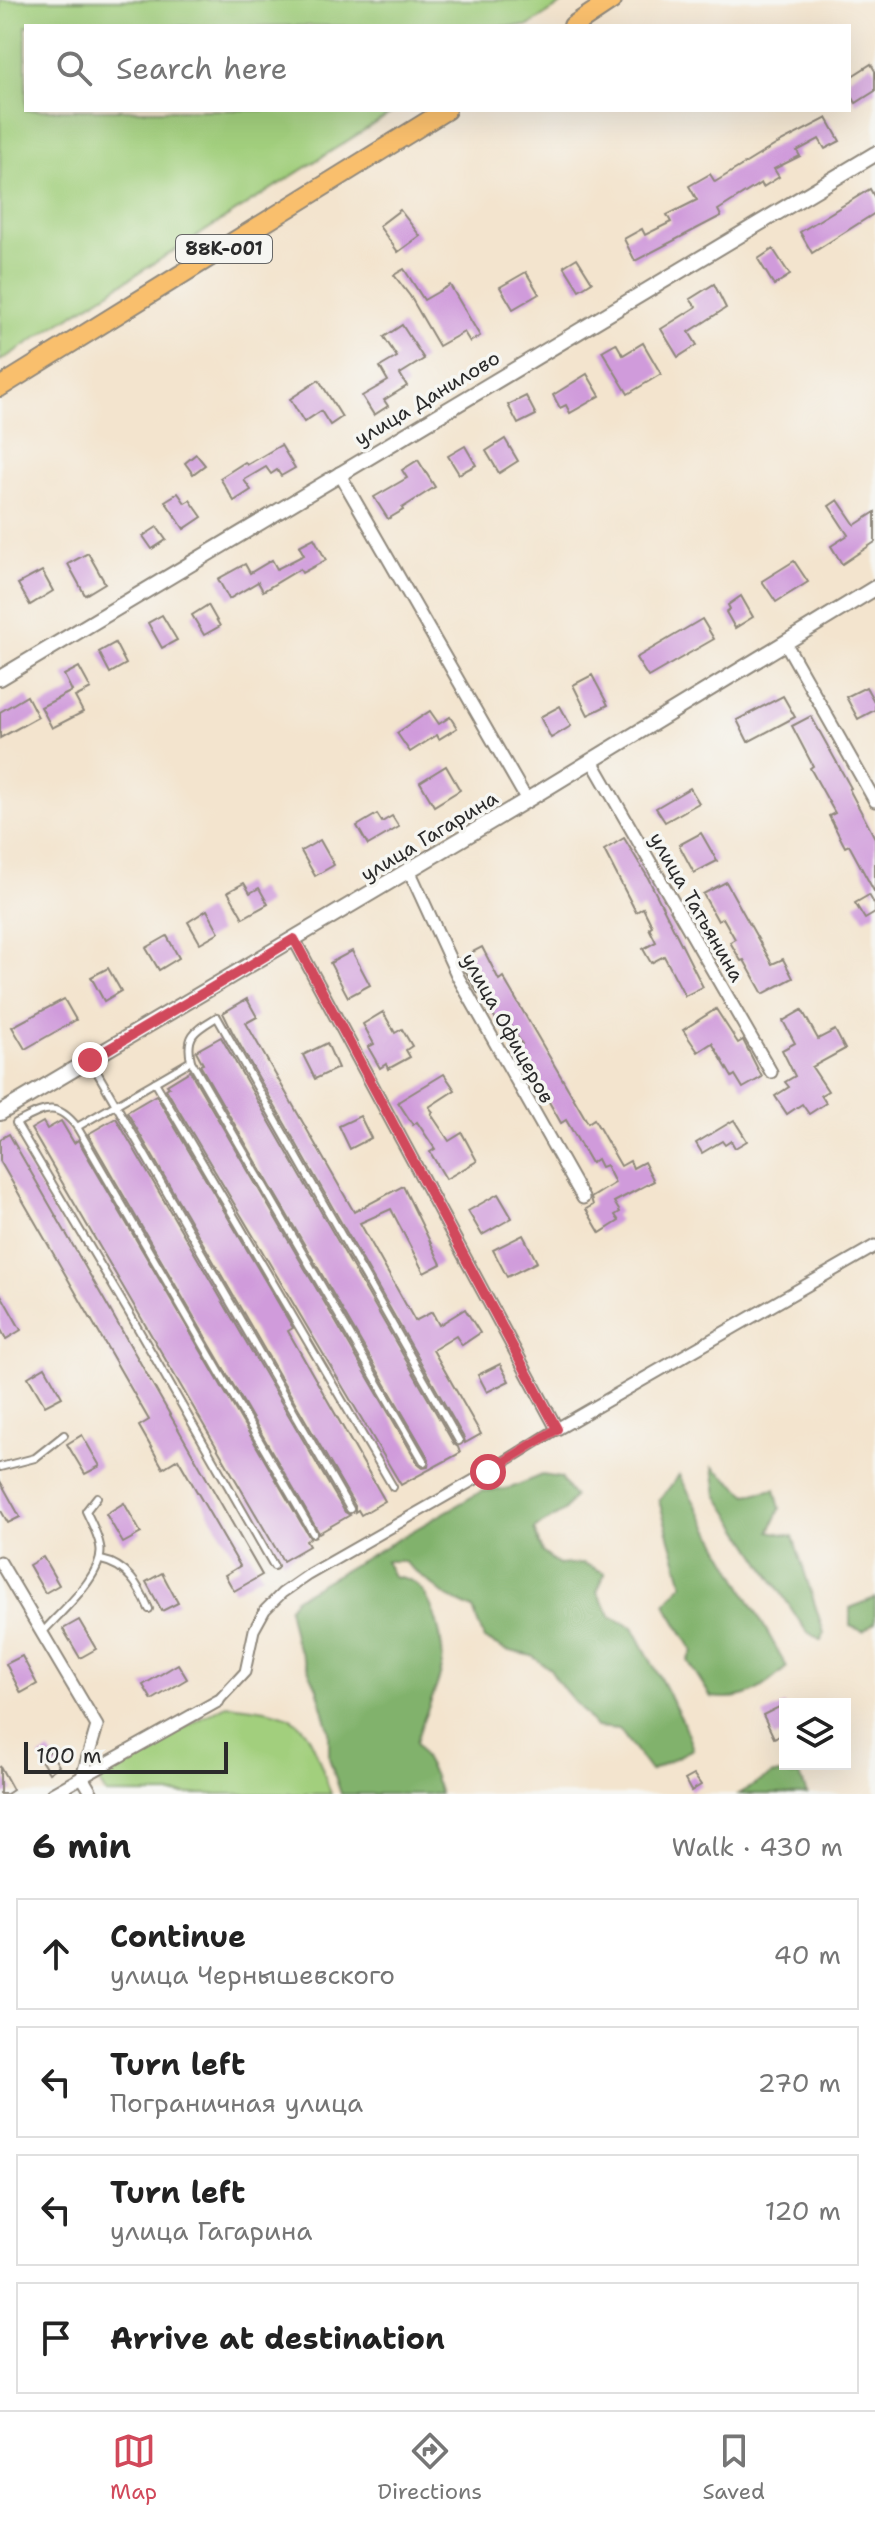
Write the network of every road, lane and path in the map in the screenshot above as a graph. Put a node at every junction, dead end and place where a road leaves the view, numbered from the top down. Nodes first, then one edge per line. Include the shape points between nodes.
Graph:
1 (612, 0) edge
2 (576, 24) edge
3 (443, 112) edge
4 (875, 154) edge
5 (0, 387) edge
6 (339, 473) junction
7 (875, 588) edge
8 (786, 644) junction
9 (0, 678) edge
10 (592, 761) junction
11 (527, 800) junction
12 (875, 801) edge
13 (409, 870) junction
14 (294, 939) junction
15 (90, 1060) junction
16 (191, 1061) junction
17 (771, 1072) dead end
18 (155, 1082) junction
19 (115, 1105) junction
20 (0, 1113) edge
21 (77, 1127) junction
22 (583, 1198) dead end
23 (875, 1246) edge
24 (557, 1429) junction
25 (64, 1435) dead end
26 (459, 1441) dead end
27 (424, 1462) dead end
28 (0, 1467) edge
29 (393, 1487) dead end
30 (97, 1497) dead end
31 (350, 1509) dead end
32 (313, 1533) dead end
33 (101, 1560) junction
34 (0, 1562) edge
35 (274, 1566) dead end
36 (149, 1609) dead end
37 (42, 1633) junction
38 (218, 1701) joint
39 (82, 1777) junction
40 (52, 1794) edge
41 (92, 1794) edge

1 - 2 main road
3 - 5 main road, 88К-001
4 - 6 street, улица Данилово
6 - 9 street, улица Данилово
6 - 11 street
7 - 8 street, улица Гагарина
8 - 10 street, улица Гагарина
8 - 12 street
10 - 11 street, улица Гагарина
10 - 17 street, улица Татьянина
11 - 13 street, улица Гагарина
13 - 14 street, улица Гагарина
13 - 22 street, улица Офицеров via 458,977
14 - 15 street, улица Гагарина
14 - 24 street
15 - 19 lane
15 - 20 street, улица Гагарина
16 - 18 lane
16 - 26 lane via 190,1038 217,1017
16 - 27 lane
18 - 19 lane
18 - 29 lane
19 - 21 lane
19 - 31 lane
21 - 32 lane
21 - 35 lane via 57,1109 44,1109 16,1123
23 - 24 street
24 - 38 street via 282,1593 254,1630 245,1672
25 - 28 lane via 35,1458
30 - 33 lane via 86,1511
33 - 36 lane via 116,1563 127,1573
33 - 37 lane
34 - 37 street
37 - 39 street via 97,1726
38 - 39 street
39 - 40 street
39 - 41 street

